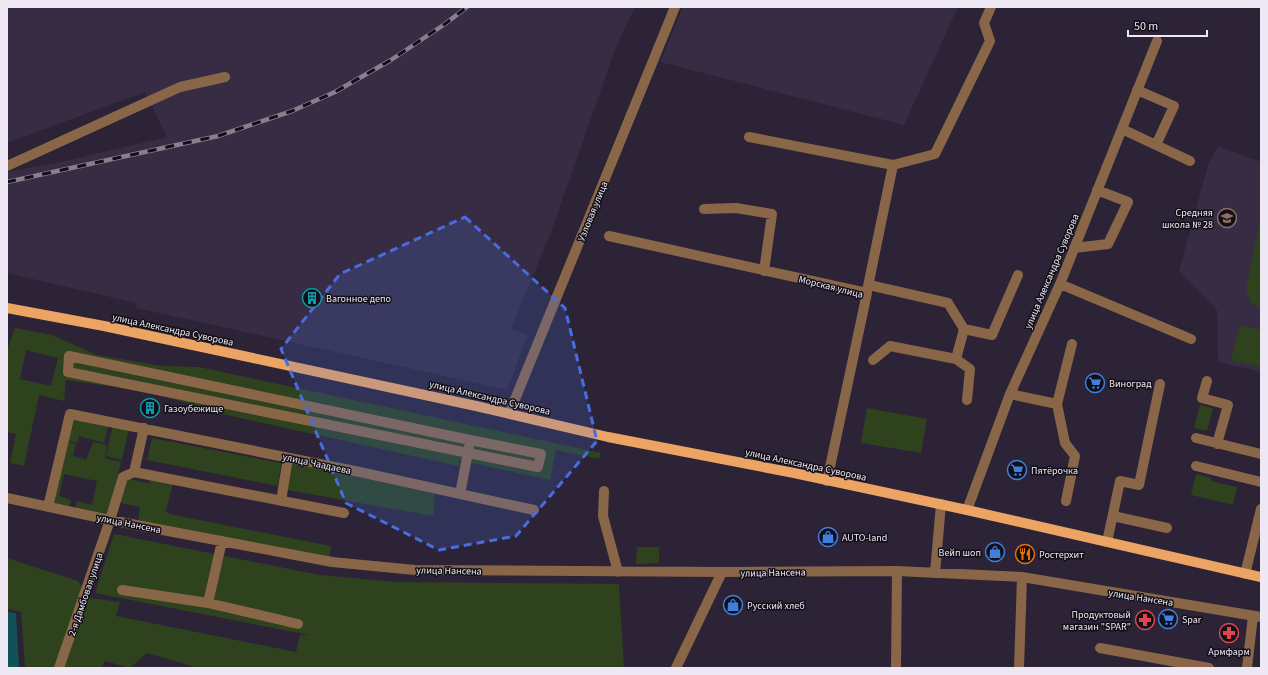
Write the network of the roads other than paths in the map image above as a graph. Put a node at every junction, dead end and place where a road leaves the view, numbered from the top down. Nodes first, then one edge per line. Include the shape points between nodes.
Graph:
1 (675, 7) edge
2 (991, 7) edge
3 (1157, 42) dead end
4 (224, 77) dead end
5 (1137, 90) junction
6 (1122, 129) junction
7 (749, 137) dead end
8 (1156, 145) junction
9 (1190, 161) dead end
10 (893, 165) junction
11 (7, 166) edge
12 (1097, 190) junction
13 (704, 208) dead end
14 (609, 236) dead end
15 (1074, 248) junction
16 (764, 270) junction
17 (1018, 275) dead end
18 (1060, 284) junction
19 (868, 289) junction
20 (7, 308) edge
21 (964, 329) junction
22 (1191, 339) dead end
23 (1072, 344) dead end
24 (956, 359) junction
25 (873, 360) dead end
26 (1207, 381) dead end
27 (1160, 384) dead end
28 (1010, 394) junction
29 (967, 400) dead end
30 (1057, 404) junction
31 (509, 414) junction
32 (144, 428) junction
33 (1196, 438) dead end
34 (470, 440) junction
35 (1217, 444) junction
36 (468, 453) junction
37 (1261, 454) edge
38 (288, 458) junction
39 (1196, 466) dead end
40 (134, 472) junction
41 (827, 480) junction
42 (1261, 482) edge
43 (604, 491) dead end
44 (460, 494) junction
45 (7, 498) edge
46 (281, 501) junction
47 (1066, 501) dead end
48 (941, 504) junction
49 (48, 507) junction
50 (1261, 509) edge
51 (534, 510) dead end
52 (967, 510) junction
53 (344, 513) dead end
54 (1113, 516) junction
55 (110, 520) junction
56 (1168, 528) dead end
57 (222, 541) junction
58 (1107, 542) junction
59 (618, 572) junction
60 (722, 572) junction
61 (897, 572) junction
62 (935, 573) junction
63 (1245, 574) junction
64 (1261, 577) edge
65 (1022, 578) junction
66 (122, 590) dead end
67 (208, 604) junction
68 (1257, 616) edge
69 (298, 624) dead end
70 (1100, 648) dead end
71 (59, 668) edge
72 (676, 668) edge
73 (896, 668) edge
74 (1019, 668) edge
75 (1209, 668) edge
76 (1247, 668) edge

1 - 31 street, Узловая улица
2 - 10 street via 984,23 990,41 935,154
3 - 5 street, улица Александра Суворова
4 - 11 street via 180,87
5 - 6 street, улица Александра Суворова
5 - 8 street via 1174,106
6 - 8 street
6 - 12 street, улица Александра Суворова
7 - 10 street
8 - 9 street
10 - 19 street
12 - 15 street, улица Александра Суворова
12 - 15 street via 1128,202 1108,244
13 - 16 street via 736,208 772,214
14 - 16 street, Морская улица
15 - 18 street, улица Александра Суворова
16 - 19 street, Морская улица
17 - 21 street via 992,335
18 - 22 street
18 - 28 street, улица Александра Суворова
19 - 21 street via 948,303
19 - 41 street, Морская улица
20 - 31 main road, улица Александра Суворова via 104,326
21 - 24 street
23 - 30 street
24 - 25 street via 890,346
24 - 29 street via 970,369
26 - 35 street via 1202,398 1228,405
27 - 54 street via 1139,485 1120,481
28 - 30 street
28 - 52 street, улица Александра Суворова
30 - 47 street via 1065,442 1075,456
31 - 41 main road, улица Александра Суворова via 608,437
32 - 38 street, улица Чаадаева
32 - 40 street
32 - 49 street, улица Чаадаева via 70,414
33 - 35 street
34 - 36 street
34 - 36 street via 541,454 538,467
34 - 36 street via 69,356 68,372
35 - 37 street
36 - 44 street
38 - 44 street, улица Чаадаева
38 - 46 street
39 - 42 street
40 - 46 street
40 - 55 street via 123,477
41 - 48 main road, улица Александра Суворова
43 - 59 street via 603,516
44 - 51 street, улица Чаадаева
45 - 49 street, улица Нансена
46 - 53 street
48 - 52 main road, улица Александра Суворова
48 - 62 street
49 - 55 street, улица Нансена
50 - 63 street
52 - 58 main road, улица Александра Суворова
54 - 56 street
54 - 58 street
55 - 57 street, улица Нансена
55 - 71 street, 2-я Дамбовая улица
57 - 59 street, улица Нансена via 332,562 415,570
57 - 67 street
58 - 63 main road, улица Александра Суворова
59 - 60 street, улица Нансена
60 - 61 street, улица Нансена
60 - 72 street
61 - 62 street, улица Нансена
61 - 73 street
62 - 65 street, улица Нансена
63 - 64 main road, улица Александра Суворова
65 - 68 street, улица Нансена
65 - 74 street
66 - 67 street
67 - 69 street
68 - 76 street
70 - 75 street

